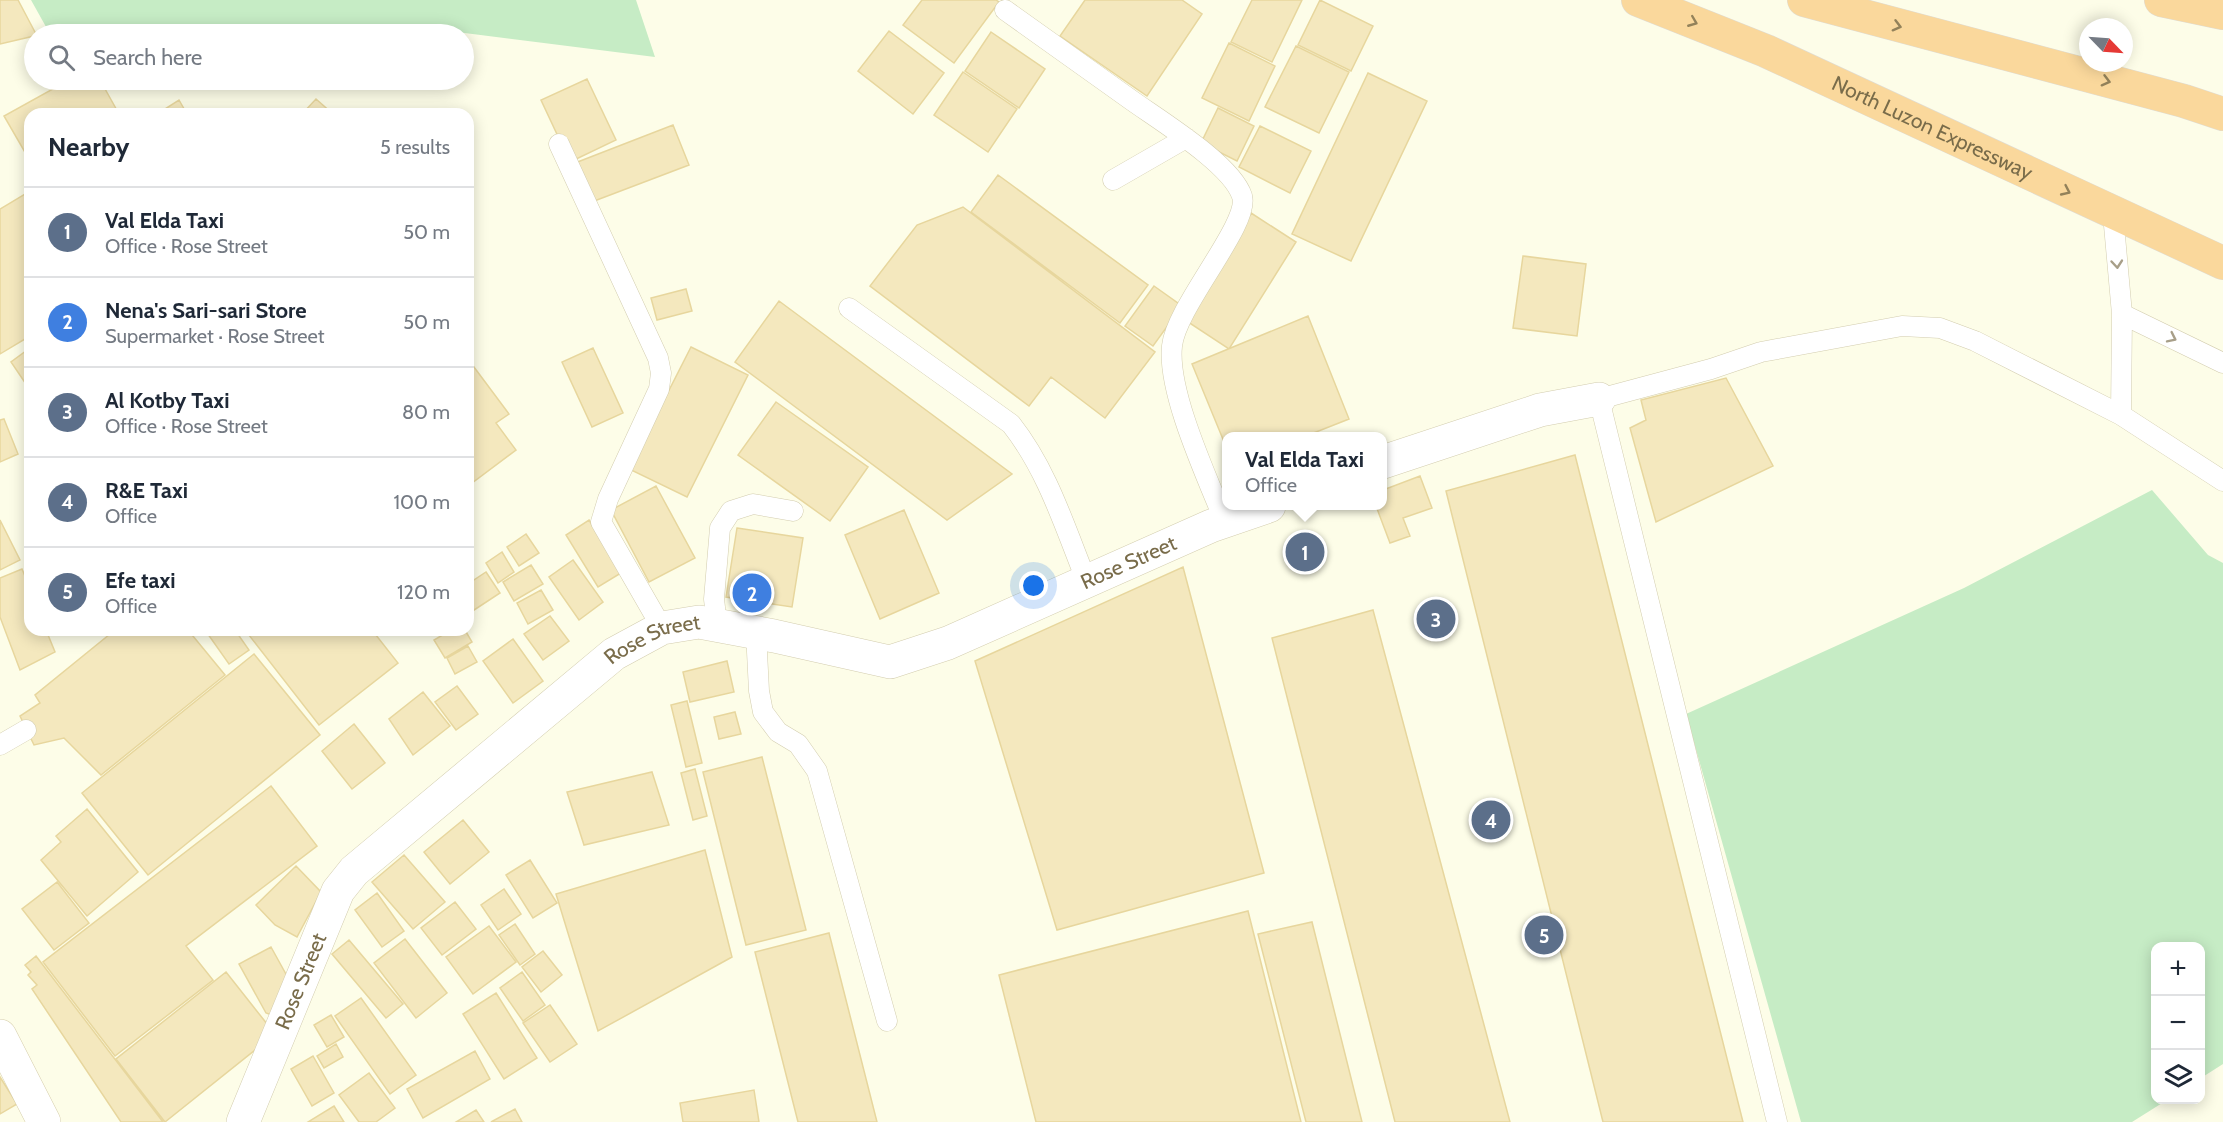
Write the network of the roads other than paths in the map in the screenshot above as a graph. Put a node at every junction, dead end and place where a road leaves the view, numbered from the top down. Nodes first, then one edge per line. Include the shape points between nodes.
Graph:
1 (1638, 0) edge
2 (1804, 0) edge
3 (2161, 0) edge
4 (1005, 10) dead end
5 (2223, 13) edge
6 (2223, 114) edge
7 (1186, 138) junction
8 (559, 144) dead end
9 (1113, 180) dead end
10 (2113, 214) junction
11 (2223, 263) edge
12 (849, 308) dead end
13 (2122, 314) junction
14 (2223, 363) edge
15 (1599, 399) junction
16 (2121, 415) junction
17 (1387, 461) edge
18 (2223, 481) edge
19 (1258, 510) edge
20 (793, 511) dead end
21 (1225, 522) junction
22 (1087, 582) junction
23 (717, 625) junction
24 (662, 628) junction
25 (756, 632) junction
26 (26, 730) dead end
27 (0, 745) edge
28 (887, 1022) dead end
29 (0, 1036) edge
30 (44, 1122) edge
31 (243, 1122) edge
32 (1777, 1122) edge

1 -> 10 highway, North Luzon Expressway via 1766,51
2 -> 6 highway
3 - 5 highway
4 - 7 lane
7 - 9 lane
7 - 21 lane via 1234,180 1243,199 1240,219 1180,316 1172,342 1171,363 1188,427
8 - 24 lane via 658,358 659,389 601,522
10 - 11 highway, North Luzon Expressway
10 -> 13 lane
12 - 22 lane via 1011,424 1049,486
13 -> 14 lane
13 - 16 lane
15 - 16 lane via 1761,352 1902,326 1940,328 1975,341
15 - 17 street via 1540,410
15 - 32 lane
16 - 18 lane
19 - 21 street, Rose Street
20 - 23 lane via 753,504 731,511 720,528 714,599
21 - 22 street, Rose Street
22 - 25 street, Rose Street via 948,643 890,662
23 - 24 street, Rose Street via 699,622
23 - 25 street, Rose Street
24 - 31 street, Rose Street via 614,654 354,871 338,891 326,917
25 - 28 lane via 763,712 778,732 798,744 817,771
26 - 27 lane
29 - 30 street

